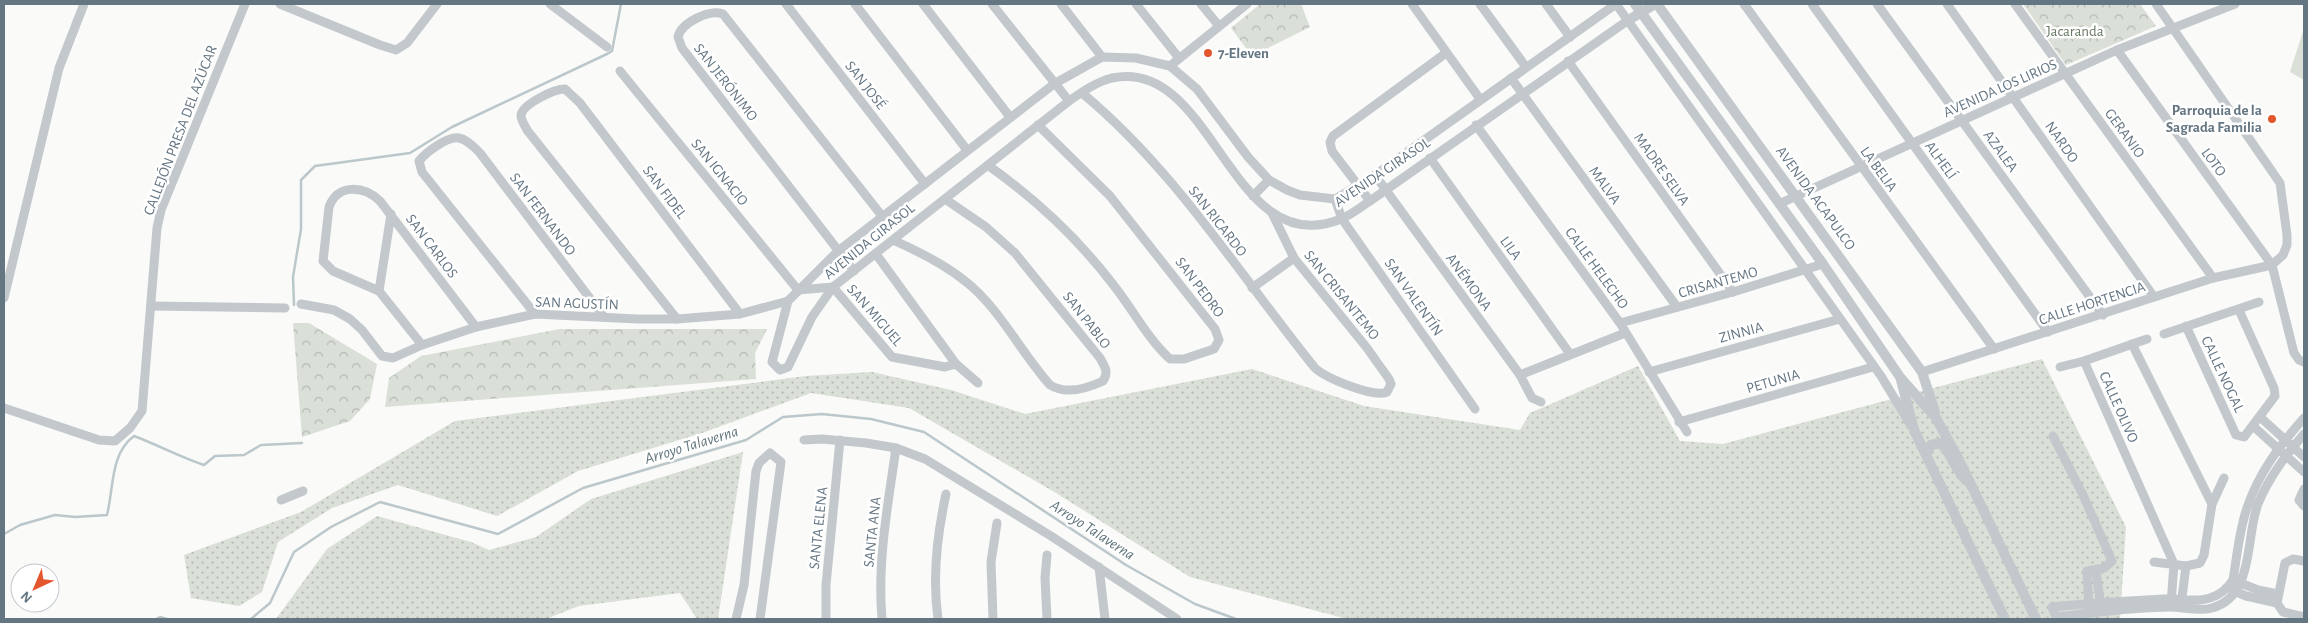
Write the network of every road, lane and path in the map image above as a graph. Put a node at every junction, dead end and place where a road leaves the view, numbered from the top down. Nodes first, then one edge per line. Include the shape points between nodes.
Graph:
1 (84, 4) edge
2 (245, 4) edge
3 (280, 4) edge
4 (437, 4) edge
5 (550, 4) edge
6 (786, 4) edge
7 (856, 4) edge
8 (923, 4) edge
9 (992, 4) edge
10 (1060, 4) edge
11 (1136, 4) edge
12 (1201, 4) edge
13 (1247, 4) edge
14 (1412, 4) edge
15 (1480, 4) edge
16 (1546, 4) edge
17 (1616, 4) edge
18 (1656, 4) edge
19 (1744, 4) edge
20 (1812, 4) edge
21 (1877, 4) edge
22 (1947, 4) edge
23 (2015, 4) edge
24 (2156, 4) edge
25 (2229, 5) edge
26 (1638, 8) edge
27 (1627, 21) junction
28 (1219, 26) junction
29 (2173, 27) junction
30 (1570, 37) junction
31 (607, 47) dead end
32 (2117, 50) junction
33 (1446, 53) junction
34 (1102, 57) junction
35 (1179, 58) junction
36 (1568, 61) junction
37 (1170, 66) junction
38 (1526, 67) junction
39 (620, 71) dead end
40 (2065, 73) junction
41 (1511, 78) junction
42 (1054, 84) junction
43 (1082, 92) junction
44 (1522, 93) junction
45 (2014, 98) junction
46 (1480, 99) junction
47 (1069, 101) junction
48 (1010, 116) junction
49 (1961, 120) junction
50 (1038, 125) junction
51 (1476, 126) junction
52 (1912, 143) junction
53 (967, 150) junction
54 (1430, 158) junction
55 (989, 166) junction
56 (1861, 167) junction
57 (1375, 175) junction
58 (1269, 180) junction
59 (925, 184) junction
60 (1360, 186) junction
61 (1385, 190) junction
62 (1253, 196) junction
63 (1796, 196) junction
64 (945, 199) junction
65 (1335, 199) junction
66 (1370, 201) junction
67 (1780, 204) junction
68 (1272, 213) junction
69 (391, 214) junction
70 (882, 216) junction
71 (1342, 219) junction
72 (895, 240) junction
73 (838, 251) junction
74 (876, 254) junction
75 (1294, 258) junction
76 (1823, 264) junction
77 (2272, 266) junction
78 (854, 271) junction
79 (1806, 271) junction
80 (2213, 278) junction
81 (833, 287) junction
82 (1252, 288) junction
83 (798, 290) junction
84 (379, 291) junction
85 (1733, 292) junction
86 (2154, 297) junction
87 (4, 298) edge
88 (788, 301) junction
89 (2259, 302) dead end
90 (302, 304) dead end
91 (152, 306) junction
92 (285, 308) dead end
93 (1677, 308) junction
94 (2239, 310) junction
95 (534, 314) junction
96 (740, 314) junction
97 (2103, 315) junction
98 (604, 317) junction
99 (677, 319) junction
100 (1840, 319) junction
101 (1620, 323) junction
102 (2186, 326) junction
103 (476, 327) junction
104 (2048, 332) junction
105 (1625, 333) junction
106 (2164, 334) dead end
107 (2147, 339) dead end
108 (2132, 344) junction
109 (422, 345) junction
110 (1994, 349) junction
111 (1570, 354) junction
112 (2084, 361) junction
113 (2302, 361) edge
114 (956, 364) junction
115 (1873, 367) junction
116 (2060, 367) dead end
117 (1649, 372) junction
118 (1922, 372) junction
119 (1520, 374) junction
120 (1323, 375) joint
121 (1900, 377) junction
122 (978, 383) dead end
123 (1541, 402) dead end
124 (4, 408) edge
125 (1475, 409) dead end
126 (2260, 417) junction
127 (1936, 418) junction
128 (2304, 418) edge
129 (1679, 422) junction
130 (2253, 426) junction
131 (1914, 430) junction
132 (1687, 432) dead end
133 (2304, 434) edge
134 (2053, 436) dead end
135 (2285, 439) junction
136 (804, 440) dead end
137 (840, 440) junction
138 (2293, 447) junction
139 (896, 448) junction
140 (2278, 448) junction
141 (1926, 454) junction
142 (2286, 456) junction
143 (2304, 457) edge
144 (2304, 472) edge
145 (2224, 478) dead end
146 (1971, 484) junction
147 (2304, 489) edge
148 (303, 491) dead end
149 (946, 494) dead end
150 (281, 500) dead end
151 (2212, 504) junction
152 (2304, 506) edge
153 (997, 523) dead end
154 (1047, 555) dead end
155 (2304, 561) edge
156 (2154, 562) dead end
157 (2174, 564) junction
158 (2186, 566) junction
159 (1099, 567) junction
160 (2096, 571) junction
161 (2237, 585) junction
162 (2277, 598) junction
163 (2100, 602) junction
164 (2088, 603) junction
165 (2171, 603) junction
166 (2182, 604) junction
167 (2102, 612) junction
168 (2090, 613) junction
169 (2304, 617) edge
170 (736, 619) edge
171 (760, 619) edge
172 (826, 619) edge
173 (882, 619) edge
174 (938, 619) edge
175 (993, 619) edge
176 (1047, 619) edge
177 (1105, 619) edge
178 (1177, 619) edge
179 (2005, 619) edge
180 (2036, 619) edge

1 - 87 street via 59,68
2 - 91 street, CALLEJÓN PRESA DEL AZÚCAR via 161,210 153,260
3 - 4 street via 396,50 407,43
5 - 31 street
6 - 59 street, SAN JOSÉ
7 - 53 street
8 - 48 street
9 - 42 street
10 - 34 street
11 - 35 street
12 - 28 street
13 - 28 street
14 - 33 street
15 - 38 street
16 - 30 street
17 - 27 street
17 - 30 street, AVENIDA GIRASOL
18 - 26 street, AVENIDA GIRASOL
18 - 63 street, AVENIDA ACAPULCO
19 - 56 street, LA BELIA
20 - 52 street, ALHELÍ
21 - 49 street, AZALEA
22 - 45 street, NARDO
23 - 40 street, GERANIO
24 - 29 street
25 - 29 street, AVENIDA LOS LIRIOS
26 - 27 street, AVENIDA GIRASOL
26 - 67 street
27 - 36 street, AVENIDA GIRASOL
27 - 79 street
28 - 35 street
29 - 32 street, AVENIDA LOS LIRIOS
29 - 77 street via 2280,183 2287,245
30 - 38 street, AVENIDA GIRASOL
32 - 40 street, AVENIDA LOS LIRIOS
32 - 77 street, LOTO
33 - 46 street
33 - 60 street via 1336,132 1330,142 1332,150
34 - 37 street, AVENIDA GIRASOL via 1136,58
34 - 42 street, AVENIDA GIRASOL
35 - 37 street
36 - 44 street, AVENIDA GIRASOL
36 - 85 street, MADRE SELVA
37 - 58 street, AVENIDA GIRASOL via 1197,89
38 - 41 street, AVENIDA GIRASOL
39 - 83 street, SAN IGNACIO
40 - 45 street, AVENIDA LOS LIRIOS
40 - 80 street, GERANIO
41 - 44 street, MALVA
41 - 46 street, AVENIDA GIRASOL
42 - 47 street
42 - 48 street, AVENIDA GIRASOL
43 - 47 street, AVENIDA GIRASOL
43 - 62 street, AVENIDA GIRASOL via 1114,78 1140,79 1164,88 1197,123
43 - 82 street, SAN RICARDO via 1144,150 1198,214
44 - 51 street, AVENIDA GIRASOL
44 - 93 street, MALVA
45 - 49 street, AVENIDA LOS LIRIOS
45 - 86 street, NARDO
46 - 57 street, AVENIDA GIRASOL
47 - 50 street, AVENIDA GIRASOL
48 - 53 street, AVENIDA GIRASOL
49 - 52 street, AVENIDA LOS LIRIOS
49 - 97 street, AZALEA
50 - 55 street, AVENIDA GIRASOL
50 - 55 street, SAN PEDRO via 1110,196 1163,261 1215,329 1219,340 1214,349 1170,360 1115,286 1064,227 1042,205
51 - 54 street, AVENIDA GIRASOL
51 - 101 street, CALLE HELECHO
52 - 56 street, AVENIDA LOS LIRIOS
52 - 104 street, ALHELÍ
53 - 59 street, AVENIDA GIRASOL
54 - 61 street, AVENIDA GIRASOL
54 - 111 street, LILA
55 - 64 street, AVENIDA GIRASOL
56 - 63 street, AVENIDA LOS LIRIOS
56 - 110 street, LA BELIA
57 - 60 street, AVENIDA GIRASOL
57 - 61 street, ANÉMONA
58 - 62 street
58 - 65 street, AVENIDA GIRASOL via 1300,195
59 - 70 street, AVENIDA GIRASOL
60 - 65 street, AVENIDA GIRASOL
60 - 66 street
61 - 66 street, AVENIDA GIRASOL
61 - 119 street, ANÉMONA
62 - 68 street, AVENIDA GIRASOL
63 - 67 street, AVENIDA LOS LIRIOS
63 - 118 street, AVENIDA ACAPULCO
64 - 72 street, AVENIDA GIRASOL
64 - 72 street, SAN PABLO via 986,228 1022,261 1100,358 1106,369 1103,381 1069,391 1059,391 1050,385 966,281 935,260
65 - 71 street, SAN VALENTÍN
66 - 71 street, AVENIDA GIRASOL
67 - 76 street
68 - 71 street, AVENIDA GIRASOL via 1285,221 1303,224
68 - 75 street, SAN CRISANTEMO
69 - 84 street
69 - 84 street, SAN CARLOS via 371,192 361,189 352,188 331,200 323,261 333,271
69 - 103 street, SAN CARLOS
70 - 73 street, AVENIDA GIRASOL
70 - 73 street, SAN JERÓNIMO via 723,14 709,14 683,27 678,37 682,48
71 - 125 street, SAN VALENTÍN
72 - 74 street, AVENIDA GIRASOL
73 - 78 street, SAN JERÓNIMO
73 - 83 street, AVENIDA GIRASOL
74 - 78 street, AVENIDA GIRASOL
74 - 114 street
75 - 82 street
75 - 120 street, SAN CRISANTEMO via 1367,348 1391,384 1387,392 1378,393
76 - 79 street, CRISANTEMO
76 - 121 street
77 - 80 street, CALLE HORTENCIA
77 - 113 street via 2291,344 2295,356
78 - 81 street, AVENIDA GIRASOL
79 - 85 street, CRISANTEMO
79 - 100 street
80 - 86 street, CALLE HORTENCIA
81 - 83 street
81 - 88 street, AVENIDA GIRASOL via 812,317 788,367 780,370 772,362 772,356
81 - 114 street, SAN MIGUEL via 892,357 945,367
82 - 120 street, SAN RICARDO
83 - 88 street, AVENIDA GIRASOL
84 - 109 street
85 - 93 street, CRISANTEMO
86 - 97 street, CALLE HORTENCIA
88 - 96 street, SAN AGUSTÍN
89 - 94 street
90 - 109 street, SAN AGUSTÍN via 334,310 350,319 386,358
91 - 92 street
91 - 124 street, CALLEJÓN PRESA DEL AZÚCAR via 142,411 115,441 98,440
93 - 101 street, CRISANTEMO
94 - 102 street, CALLE NOGAL
94 - 126 street, CALLE NOGAL via 2275,393 2273,402
95 - 98 street, SAN AGUSTÍN
95 - 98 street, SAN FERNANDO via 420,166 420,161 430,150 454,137 463,138 480,153
95 - 103 street, SAN AGUSTÍN
96 - 99 street, SAN AGUSTÍN
96 - 99 street, SAN FIDEL via 580,103 564,89 551,91 521,113 527,130
97 - 104 street, CALLE HORTENCIA
98 - 99 street, SAN AGUSTÍN
100 - 115 street
100 - 117 street, ZINNIA
101 - 105 street, CALLE HELECHO
102 - 106 street
102 - 130 street, CALLE NOGAL via 2236,436 2244,437
103 - 109 street, SAN AGUSTÍN
104 - 110 street, CALLE HORTENCIA
105 - 111 street
105 - 117 street, CALLE HELECHO
107 - 108 street, CALLE OLIVO
108 - 112 street, CALLE OLIVO
108 - 151 street
110 - 118 street, CALLE HORTENCIA
111 - 119 street
112 - 116 street
112 - 157 street, CALLE OLIVO
114 - 122 street
115 - 129 street, PETUNIA
115 - 131 street
117 - 129 street, CALLE HELECHO
118 - 127 street, AVENIDA ACAPULCO
119 - 123 street, ANÉMONA via 1532,398
121 - 127 street
121 - 131 street
126 - 130 street, CALLE NOGAL
126 - 135 street, CALLE NOGAL
127 - 146 street
128 - 135 street
129 - 132 street, CALLE HELECHO
130 - 140 street, CALLE NOGAL
131 - 141 street
133 - 138 street
134 - 160 street via 2112,561
135 - 138 street, CALLE NOGAL
135 - 140 street
136 - 137 street
137 - 139 street
137 - 172 street, SANTA ELENA via 826,585
138 - 142 street
138 - 143 street, CALLE NOGAL
139 - 159 street via 950,472
139 - 173 street, SANTA ANA via 881,574
140 - 142 street, CALLE NOGAL
140 - 161 street via 2246,509
141 - 146 street via 1931,445 1940,443 1957,471
141 - 179 street
142 - 144 street, CALLE NOGAL
142 - 161 street via 2259,503
145 - 151 street
146 - 180 street
147 - 152 street via 2300,500
148 - 150 street
149 - 174 street via 935,579
151 - 158 street via 2202,560 2194,566
153 - 175 street via 991,562
154 - 176 street
155 - 162 street via 2293,559 2285,563
156 - 157 street
157 - 158 street
157 - 165 street, CALLE OLIVO
158 - 166 street
159 - 177 street
159 - 178 street
160 - 163 street
160 - 164 street via 2087,571
161 - 162 street
161 - 166 street via 2209,598
161 - 166 street via 2227,601 2210,608
162 - 169 street via 2283,612
163 - 164 street
163 - 165 street
163 - 167 street
164 - 168 street
164 - 168 street via 2052,607 2056,617
165 - 166 street
165 - 167 street
167 - 168 street
170 - 171 street via 744,585 759,463 770,453 781,462

